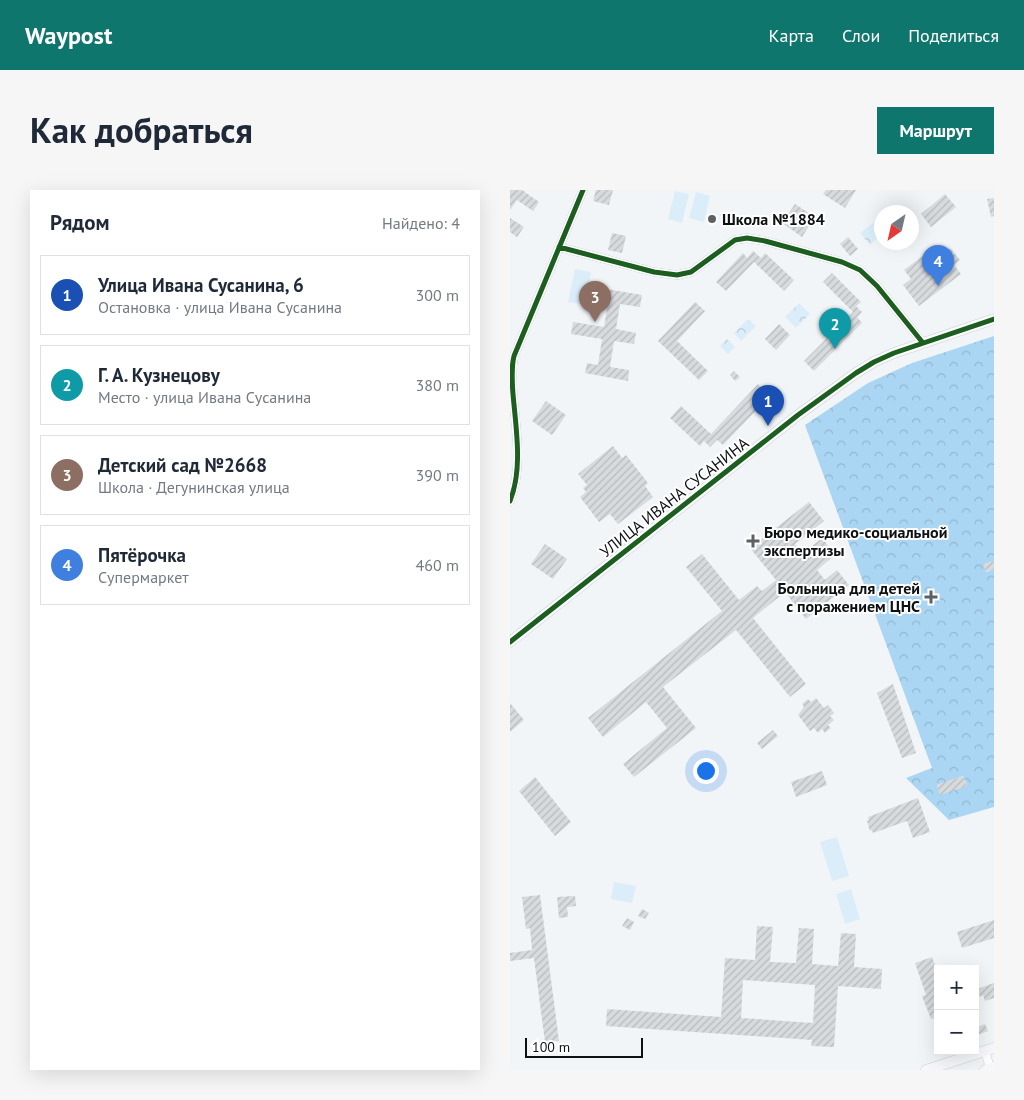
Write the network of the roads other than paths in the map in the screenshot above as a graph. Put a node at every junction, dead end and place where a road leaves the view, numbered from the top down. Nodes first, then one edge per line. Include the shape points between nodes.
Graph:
1 (582, 190) edge
2 (559, 247) junction
3 (994, 319) edge
4 (923, 343) junction
5 (510, 501) edge
6 (510, 642) edge
7 (989, 1050) edge
8 (990, 1069) edge
9 (926, 1070) edge

1 - 2 street
2 - 4 street via 677,276 690,272 735,240 765,241 860,270
2 - 5 street via 514,356 517,462
3 - 4 street, УЛИЦА ИВАНА СУСАНИНА
4 - 6 street, УЛИЦА ИВАНА СУСАНИНА via 874,362 826,394
7 - 8 street
7 - 9 street

